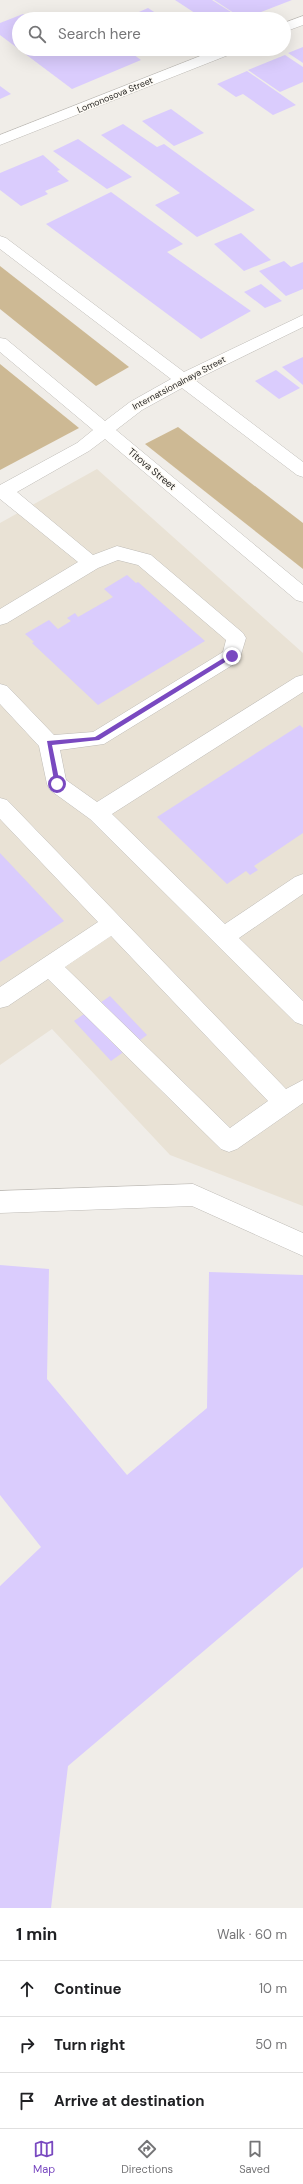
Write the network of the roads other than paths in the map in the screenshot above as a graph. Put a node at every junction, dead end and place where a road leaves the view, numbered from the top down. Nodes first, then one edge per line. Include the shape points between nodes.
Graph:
1 (303, 20) edge
2 (291, 25) edge
3 (213, 56) edge
4 (0, 140) edge
5 (0, 241) edge
6 (303, 320) edge
7 (0, 343) edge
8 (184, 379) junction
9 (105, 430) junction
10 (303, 471) edge
11 (2, 492) edge
12 (91, 563) junction
13 (303, 595) edge
14 (0, 618) edge
15 (303, 682) edge
16 (0, 691) edge
17 (49, 743) junction
18 (0, 806) edge
19 (97, 814) junction
20 (303, 883) edge
21 (113, 924) junction
22 (224, 936) junction
23 (49, 966) junction
24 (0, 999) edge
25 (303, 1015) edge
26 (294, 1096) edge
27 (0, 1202) edge
28 (303, 1245) edge

1 - 2 street
3 - 4 street, Lomonosova Street
5 - 8 street
6 - 8 street, Internatsionalnaya Street
7 - 9 street, Titova Street
8 - 9 street, Internatsionalnaya Street via 136,406
8 - 10 street
9 - 11 street, Internatsionalnaya Street via 83,446
9 - 13 street, Titova Street
11 - 12 street
12 - 14 street
12 - 17 street via 118,553 144,560 236,638 232,656 97,739
15 - 19 street
16 - 17 street
17 - 19 street via 57,784
18 - 21 street
19 - 22 street
20 - 22 street
21 - 23 street
21 - 26 street
22 - 25 street
23 - 24 street
23 - 26 street via 229,1142
27 - 28 street via 193,1195

